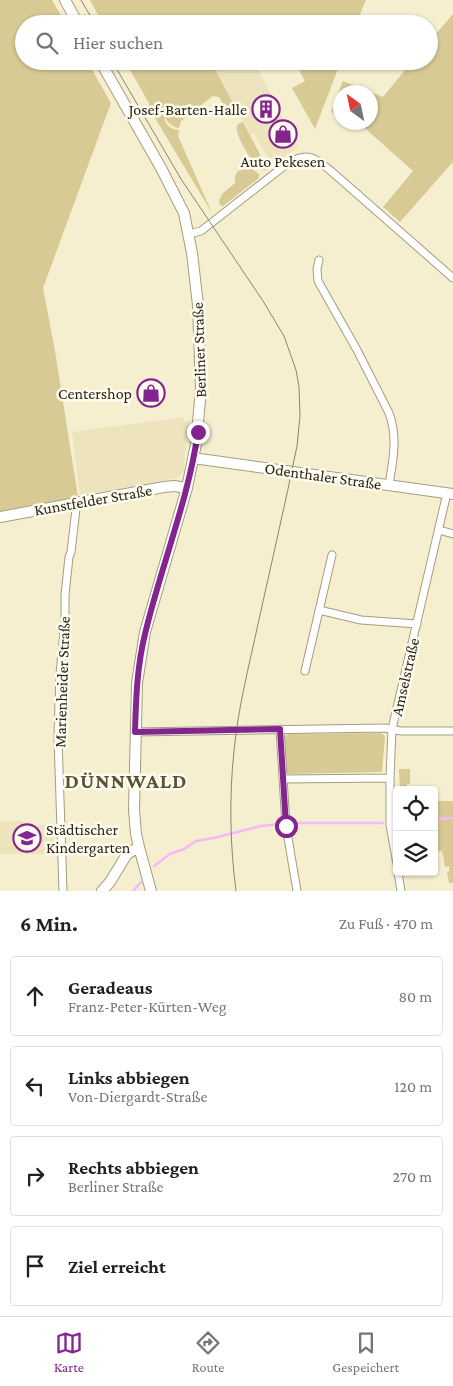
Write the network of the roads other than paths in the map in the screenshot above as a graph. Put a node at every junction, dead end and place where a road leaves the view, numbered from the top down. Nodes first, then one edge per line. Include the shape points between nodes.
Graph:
1 (65, 0) edge
2 (73, 15) edge
3 (105, 70) edge
4 (189, 234) junction
5 (319, 260) dead end
6 (453, 278) edge
7 (193, 458) junction
8 (389, 485) junction
9 (187, 488) junction
10 (450, 494) edge
11 (74, 503) junction
12 (0, 517) edge
13 (439, 530) junction
14 (453, 534) edge
15 (332, 555) dead end
16 (319, 610) junction
17 (417, 624) junction
18 (305, 671) dead end
19 (280, 729) junction
20 (392, 729) junction
21 (453, 731) edge
22 (135, 732) junction
23 (390, 778) junction
24 (283, 779) junction
25 (393, 840) edge
26 (139, 848) junction
27 (399, 876) edge
28 (63, 891) edge
29 (102, 891) edge
30 (151, 891) edge
31 (297, 891) edge
32 (401, 891) edge

1 - 2 main road
3 - 4 main road, Berliner Straße via 179,202
4 - 6 street via 201,231 288,163 307,156 331,171
4 - 7 main road, Berliner Straße via 198,304 202,378
5 - 8 street via 318,280 389,412 395,437
7 - 8 main road, Odenthaler Straße
7 - 9 main road, Berliner Straße
8 - 10 main road, Odenthaler Straße
9 - 11 main road, Kunstfelder Straße via 164,487
9 - 22 main road, Berliner Straße via 143,642
10 - 13 street, Amselstraße
11 - 12 main road, Kunstfelder Straße
11 - 28 street, Marienheider Straße via 76,510 65,595 66,622 59,702
13 - 14 street
13 - 17 street, Amselstraße
15 - 16 street
16 - 17 street via 361,620
16 - 18 street
17 - 20 street, Amselstraße
19 - 20 street
19 - 22 street
19 - 24 street
20 - 21 street
20 - 23 street, Amselstraße
22 - 26 main road, Berliner Straße via 134,810
23 - 24 street
23 - 25 street, Amselstraße
24 - 31 street
26 - 29 main road via 127,854
26 - 30 main road, Berliner Straße
27 - 32 street

